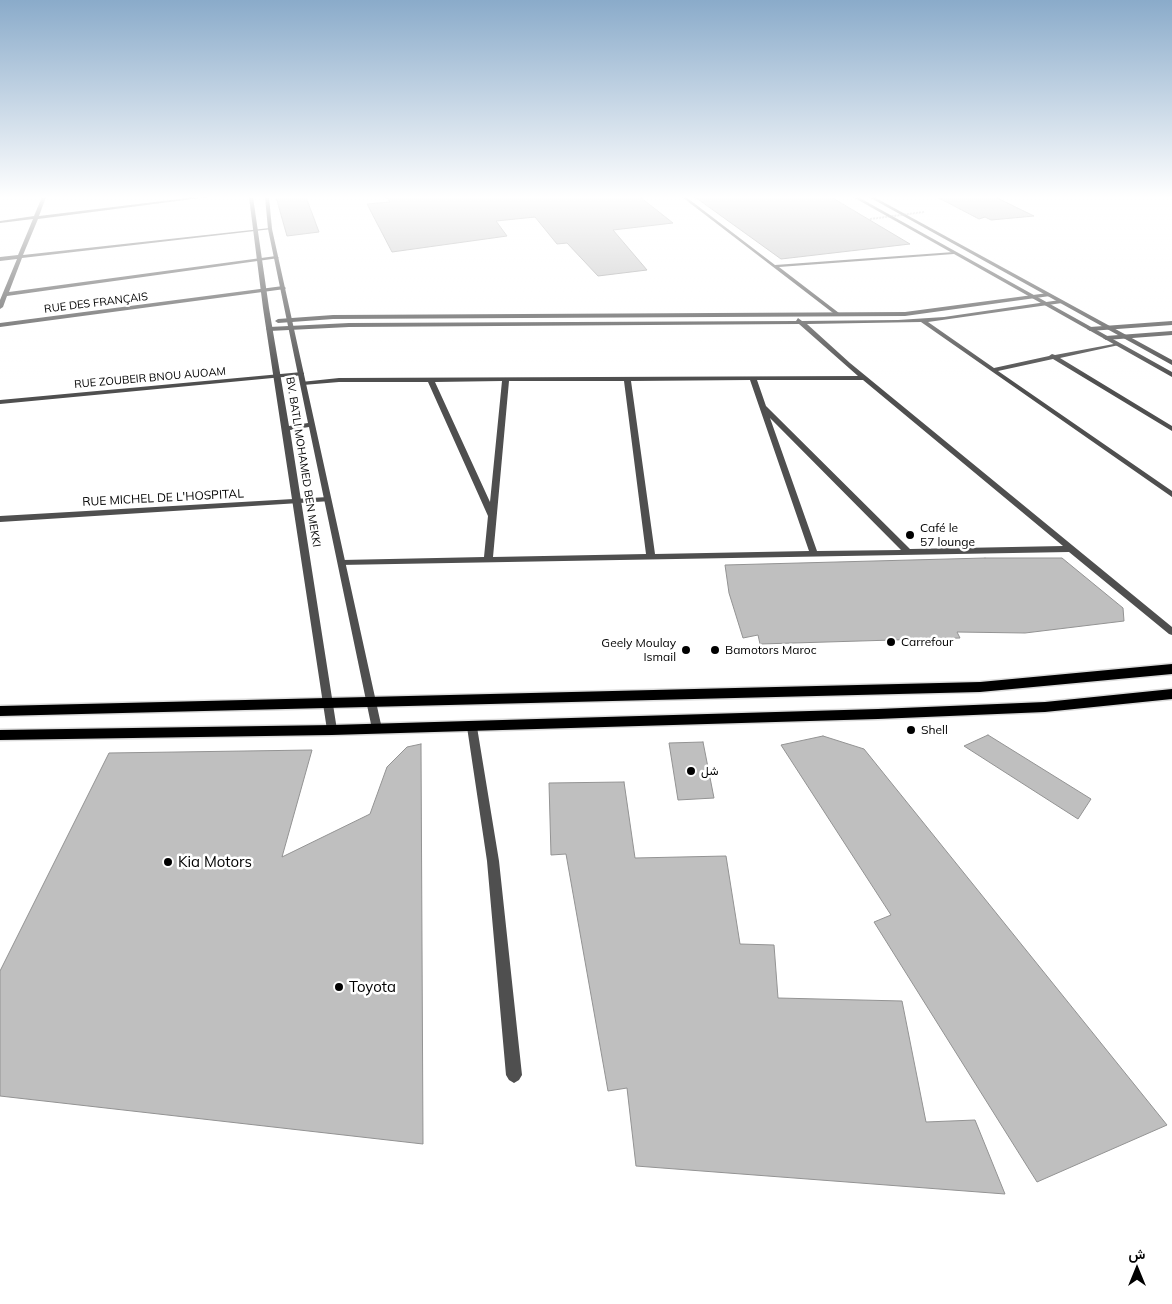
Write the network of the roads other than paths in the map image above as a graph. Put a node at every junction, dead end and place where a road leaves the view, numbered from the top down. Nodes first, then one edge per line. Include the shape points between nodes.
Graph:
1 (20, 257) edge
2 (276, 258) joint
3 (763, 258) edge
4 (887, 258) edge
5 (963, 258) edge
6 (981, 258) edge
7 (260, 260) junction
8 (774, 266) junction
9 (283, 288) junction
10 (264, 290) junction
11 (6, 294) junction
12 (1048, 295) junction
13 (1033, 297) junction
14 (1060, 302) junction
15 (1046, 304) junction
16 (0, 307) edge
17 (837, 314) junction
18 (792, 315) junction
19 (923, 321) junction
20 (801, 322) junction
21 (290, 323) junction
22 (1172, 323) edge
23 (0, 325) edge
24 (268, 326) junction
25 (1108, 327) junction
26 (1090, 328) junction
27 (1172, 333) edge
28 (1124, 336) junction
29 (1106, 338) junction
30 (1117, 344) junction
31 (1052, 356) junction
32 (1172, 363) edge
33 (992, 370) junction
34 (1172, 374) edge
35 (278, 376) junction
36 (302, 378) junction
37 (864, 378) junction
38 (627, 379) junction
39 (753, 379) junction
40 (431, 380) junction
41 (506, 380) junction
42 (0, 402) edge
43 (762, 406) junction
44 (312, 424) junction
45 (286, 429) junction
46 (1172, 430) edge
47 (1172, 494) edge
48 (328, 499) junction
49 (298, 503) junction
50 (492, 517) junction
51 (0, 519) edge
52 (1071, 549) junction
53 (908, 552) junction
54 (814, 554) junction
55 (651, 556) junction
56 (488, 559) junction
57 (342, 562) junction
58 (1172, 632) edge
59 (1172, 669) edge
60 (1172, 694) edge
61 (372, 702) junction
62 (329, 703) junction
63 (0, 711) edge
64 (472, 726) junction
65 (377, 729) junction
66 (332, 730) junction
67 (0, 735) edge
68 (514, 1075) dead end

1 - 11 street
2 - 7 street
2 - 9 street, BV. BATLI MOHAMED BEN MEKKI
3 - 8 lane
4 - 8 lane
5 - 13 street
6 - 12 street
7 - 10 street, BV. BATLI MOHAMED BEN MEKKI
7 - 11 street
8 - 17 lane
9 - 10 street, RUE DES FRANÇAIS
9 - 21 street, BV. BATLI MOHAMED BEN MEKKI
10 - 23 street, RUE DES FRANÇAIS
10 - 24 street, BV. BATLI MOHAMED BEN MEKKI
11 - 16 street
12 - 13 street
12 - 14 street
13 - 15 street
13 - 17 street via 914,313
14 - 15 street
14 - 25 street
15 - 19 street
15 - 26 street
17 - 18 street
18 - 20 street
18 - 21 street via 343,317
19 - 20 street
19 - 33 street
20 - 21 street
20 - 37 street
21 - 24 street
21 - 36 street, BV. BATLI MOHAMED BEN MEKKI
22 - 25 street
24 - 35 street, BV. BATLI MOHAMED BEN MEKKI
25 - 26 street
25 - 28 street
26 - 29 street
27 - 28 street
28 - 29 street
28 - 32 street
29 - 30 street
30 - 31 street
30 - 34 street
31 - 33 street
31 - 46 street
33 - 47 street
35 - 36 street, RUE ZOUBEIR BNOU AUOAM
35 - 42 street, RUE ZOUBEIR BNOU AUOAM
35 - 45 street, BV. BATLI MOHAMED BEN MEKKI
36 - 40 street, RUE ZOUBEIR BNOU AUOAM
36 - 44 street, BV. BATLI MOHAMED BEN MEKKI
37 - 39 street, RUE ZOUBEIR BNOU AUOAM
37 - 52 street
38 - 39 street, RUE ZOUBEIR BNOU AUOAM
38 - 41 street, RUE ZOUBEIR BNOU AUOAM
38 - 55 street
39 - 43 street
40 - 41 street, RUE ZOUBEIR BNOU AUOAM
40 - 50 street
41 - 50 street
43 - 53 street
43 - 54 street
44 - 45 street
44 - 48 street, BV. BATLI MOHAMED BEN MEKKI
45 - 49 street, BV. BATLI MOHAMED BEN MEKKI
48 - 49 street, RUE MICHEL DE L'HOSPITAL
48 - 57 street, BV. BATLI MOHAMED BEN MEKKI
49 - 51 street, RUE MICHEL DE L'HOSPITAL
49 - 62 street, BV. BATLI MOHAMED BEN MEKKI
50 - 56 street
52 - 53 street
52 - 58 street
53 - 54 street
54 - 55 street
55 - 56 street
56 - 57 street
57 - 61 street, BV. BATLI MOHAMED BEN MEKKI
59 - 61 main road via 980,687
60 - 64 main road via 1035,708
61 - 62 main road
61 - 65 street, BV. BATLI MOHAMED BEN MEKKI
62 - 63 main road
62 - 66 street, BV. BATLI MOHAMED BEN MEKKI
64 - 65 main road
64 - 68 street via 493,860
65 - 66 main road
66 - 67 main road

